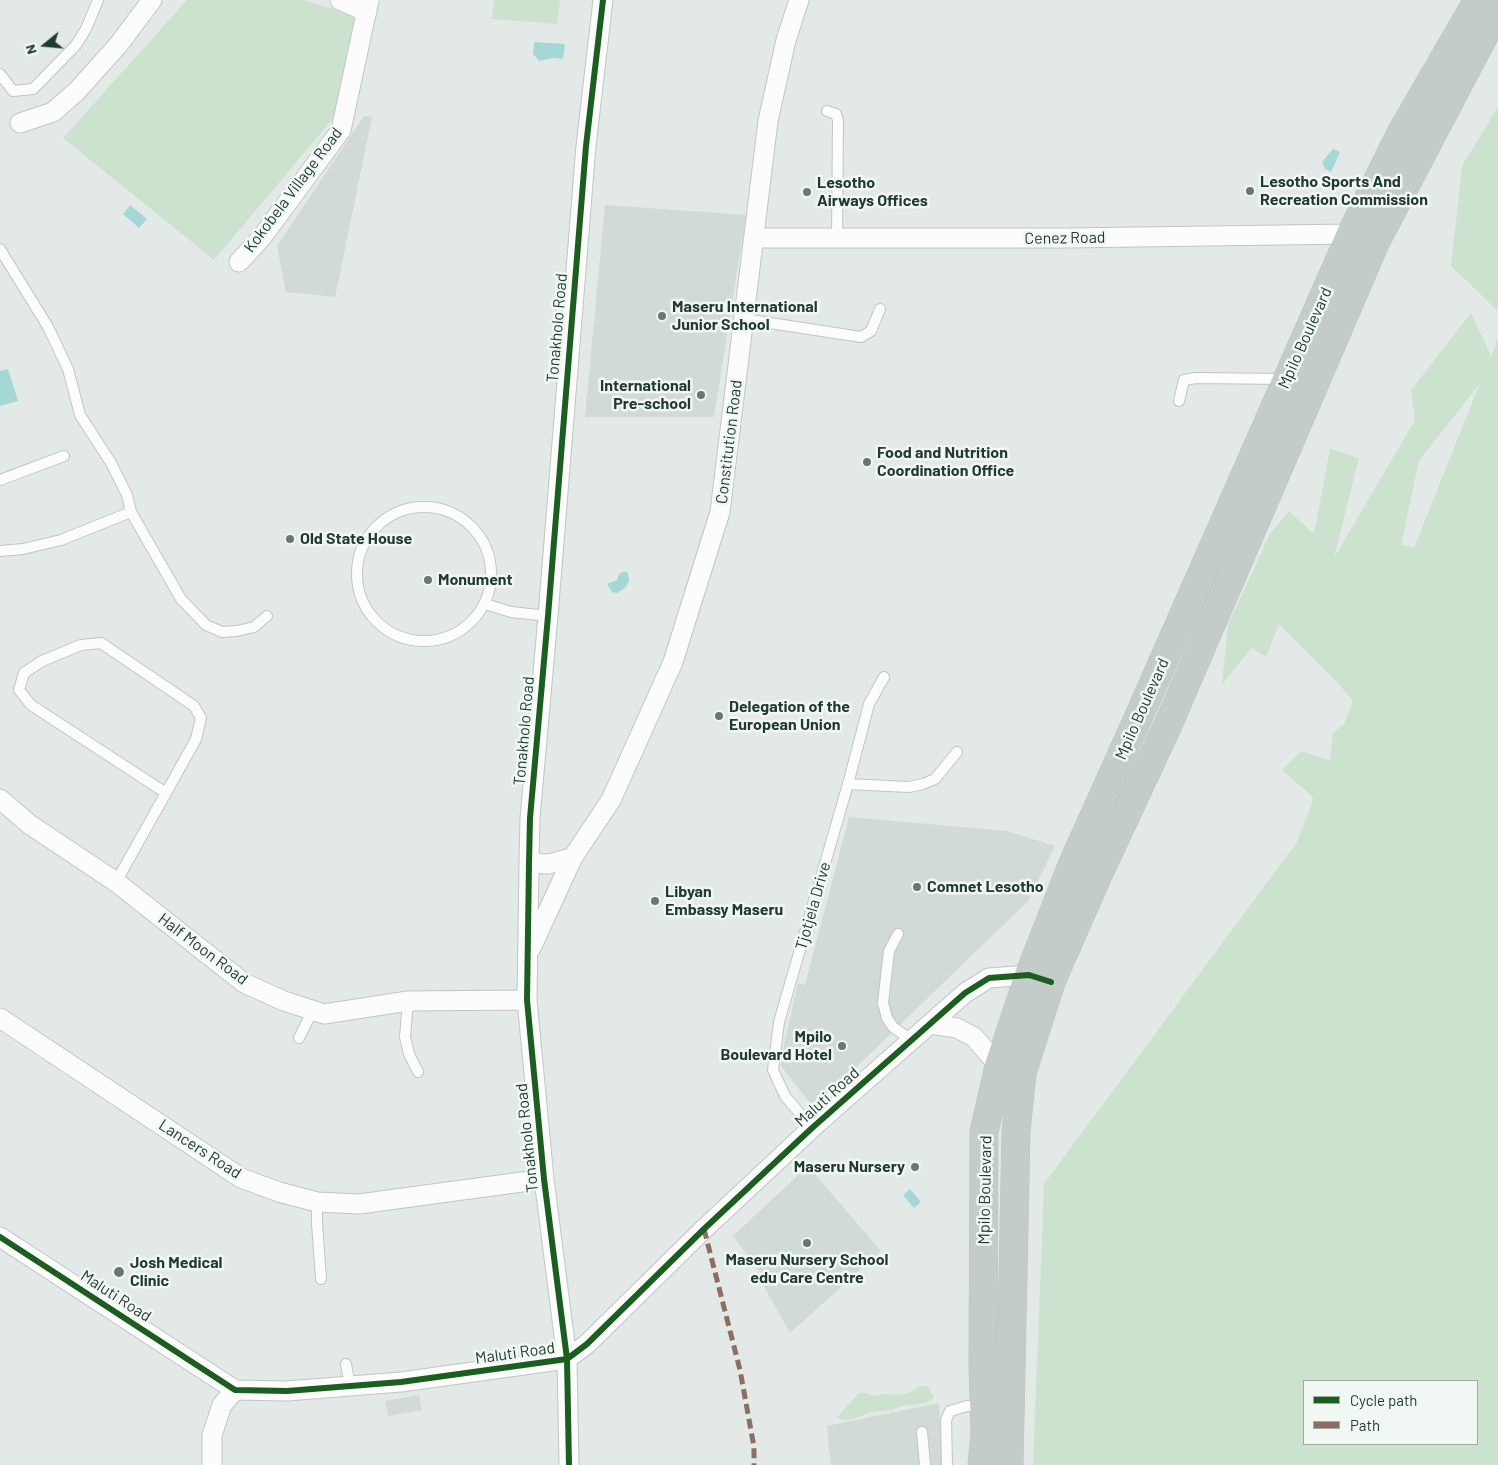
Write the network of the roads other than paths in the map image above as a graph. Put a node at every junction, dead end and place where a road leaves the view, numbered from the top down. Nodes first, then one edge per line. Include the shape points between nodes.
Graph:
1 (98, 0) edge
2 (152, 0) edge
3 (340, 0) edge
4 (603, 0) edge
5 (799, 0) edge
6 (1478, 0) edge
7 (368, 6) edge
8 (1498, 8) edge
9 (0, 74) edge
10 (827, 111) dead end
11 (20, 122) dead end
12 (754, 238) junction
13 (1363, 238) junction
14 (837, 239) junction
15 (0, 248) edge
16 (239, 262) dead end
17 (880, 309) dead end
18 (744, 319) junction
19 (1298, 385) junction
20 (1179, 401) dead end
21 (64, 456) dead end
22 (0, 480) edge
23 (131, 512) junction
24 (0, 551) edge
25 (485, 604) junction
26 (267, 616) dead end
27 (548, 616) junction
28 (884, 677) dead end
29 (957, 752) dead end
30 (848, 784) junction
31 (166, 793) junction
32 (0, 799) edge
33 (573, 857) junction
34 (529, 863) junction
35 (116, 882) junction
36 (898, 934) dead end
37 (528, 956) junction
38 (1040, 979) junction
39 (527, 1000) junction
40 (408, 1001) junction
41 (311, 1010) junction
42 (0, 1018) edge
43 (930, 1024) junction
44 (300, 1038) dead end
45 (911, 1040) junction
46 (999, 1066) junction
47 (418, 1072) dead end
48 (812, 1128) junction
49 (544, 1179) junction
50 (318, 1202) junction
51 (0, 1237) edge
52 (321, 1279) dead end
53 (568, 1360) junction
54 (346, 1364) dead end
55 (350, 1386) junction
56 (235, 1390) junction
57 (997, 1406) junction
58 (922, 1432) dead end
59 (212, 1465) edge
60 (569, 1465) edge
61 (925, 1465) edge
62 (947, 1465) edge
63 (982, 1465) edge
64 (1010, 1465) edge

1 - 9 lane via 76,45 33,89 13,91
2 - 11 street via 77,92 53,112
3 - 7 street
4 - 27 street, Tonakholo Road via 586,146
5 - 12 street, Constitution Road via 786,40 768,121
6 - 13 highway, Mpilo Boulevard via 1401,133
7 - 16 street, Kokobela Village Road via 341,130 262,237
8 - 13 highway, Mpilo Boulevard
10 - 14 lane via 836,114 838,120
12 - 14 street, Cenez Road
12 - 18 street, Constitution Road
13 - 14 street, Cenez Road
13 - 19 highway, Mpilo Boulevard
15 - 23 lane via 48,327 68,370 80,415 111,463 127,495
17 - 18 lane via 871,331 861,337
18 - 33 street, Constitution Road via 720,512 676,653 611,800
19 - 20 lane via 1196,378 1184,380
19 - 38 highway, Mpilo Boulevard via 1168,725 1102,866
21 - 22 lane
23 - 24 lane via 61,540
23 - 26 lane via 181,599 206,625 222,632 237,631 254,626
25 - 25 lane via 491,586 491,566 486,548 476,531 444,509 424,506 405,509 388,517 362,546 356,581 360,598 380,626 395,636 420,642 446,639 462,631
25 - 27 lane via 511,612
27 - 34 street, Tonakholo Road
28 - 30 lane, Tjotjela Drive via 869,704
29 - 30 lane via 935,779 923,784 909,788
30 - 48 lane, Tjotjela Drive via 779,1022 773,1070 785,1096
31 - 31 lane via 196,739 201,718 194,706 101,643 81,645 42,661 24,673 19,690 31,705
31 - 35 lane
32 - 35 street, Half Moon Road via 28,824
33 - 34 street via 549,864
33 - 37 street, Constitution Road
34 - 37 street, Tonakholo Road
35 - 41 street, Half Moon Road via 244,983
36 - 45 lane via 889,952 884,1003 893,1027
37 - 39 street, Tonakholo Road
38 - 43 street, Maluti Road via 989,978 965,993
38 - 46 highway, Mpilo Boulevard
38 - 57 highway, Mpilo Boulevard via 1022,1072 1017,1121
39 - 40 street, Half Moon Road
39 - 49 street, Tonakholo Road
40 - 41 street, Half Moon Road via 324,1014
40 - 47 lane via 405,1037
41 - 44 lane
42 - 50 street, Lancers Road via 241,1178
43 - 45 street, Maluti Road
43 - 46 street via 957,1028 974,1036
45 - 48 street, Maluti Road
46 - 57 highway, Mpilo Boulevard via 984,1132
48 - 53 street, Maluti Road
49 - 50 street, Lancers Road via 359,1204
49 - 53 street, Tonakholo Road
50 - 52 lane
51 - 56 street, Maluti Road
53 - 55 street, Maluti Road
53 - 60 street, Tonakholo Road
54 - 55 lane
55 - 56 street, Maluti Road via 287,1391
56 - 59 street via 222,1405 212,1435
57 - 62 lane via 967,1406 950,1411 946,1420
57 - 63 highway, Mpilo Boulevard via 985,1433
57 - 64 highway, Mpilo Boulevard
58 - 61 lane

